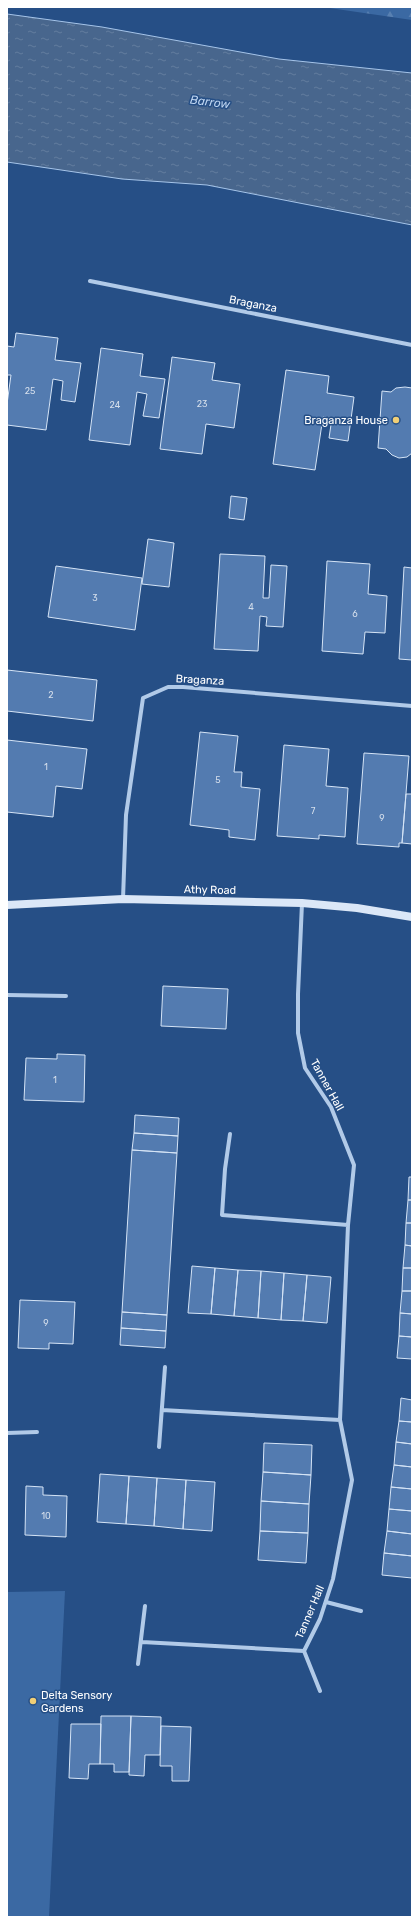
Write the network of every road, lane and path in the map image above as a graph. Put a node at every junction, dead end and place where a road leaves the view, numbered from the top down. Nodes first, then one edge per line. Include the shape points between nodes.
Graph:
1 (90, 281) dead end
2 (412, 345) edge
3 (412, 706) edge
4 (123, 899) junction
5 (302, 903) junction
6 (7, 904) edge
7 (412, 917) edge
8 (7, 995) edge
9 (66, 996) dead end
10 (230, 1134) dead end
11 (348, 1225) junction
12 (165, 1367) dead end
13 (162, 1410) junction
14 (340, 1420) junction
15 (37, 1432) dead end
16 (7, 1433) edge
17 (159, 1447) dead end
18 (326, 1602) junction
19 (145, 1606) dead end
20 (361, 1611) dead end
21 (142, 1642) junction
22 (304, 1651) junction
23 (138, 1664) dead end
24 (320, 1691) dead end

1 - 2 street, Braganza
3 - 4 street, Braganza via 183,687 168,687 143,698 126,815
4 - 5 main road, Athy Road
4 - 6 main road, Athy Road
5 - 7 main road, Athy Road
5 - 11 street, Tanner Hall via 298,1032 305,1068 331,1107 354,1165
8 - 9 street
10 - 11 street via 224,1169 222,1215
11 - 14 street, Tanner Hall
12 - 13 street
13 - 14 street
13 - 17 street
14 - 18 street, Tanner Hall via 352,1480 333,1579
15 - 16 street
18 - 20 street
18 - 22 street, Tanner Hall
19 - 21 street
21 - 22 street, Tanner Hall
21 - 23 street
22 - 24 street

